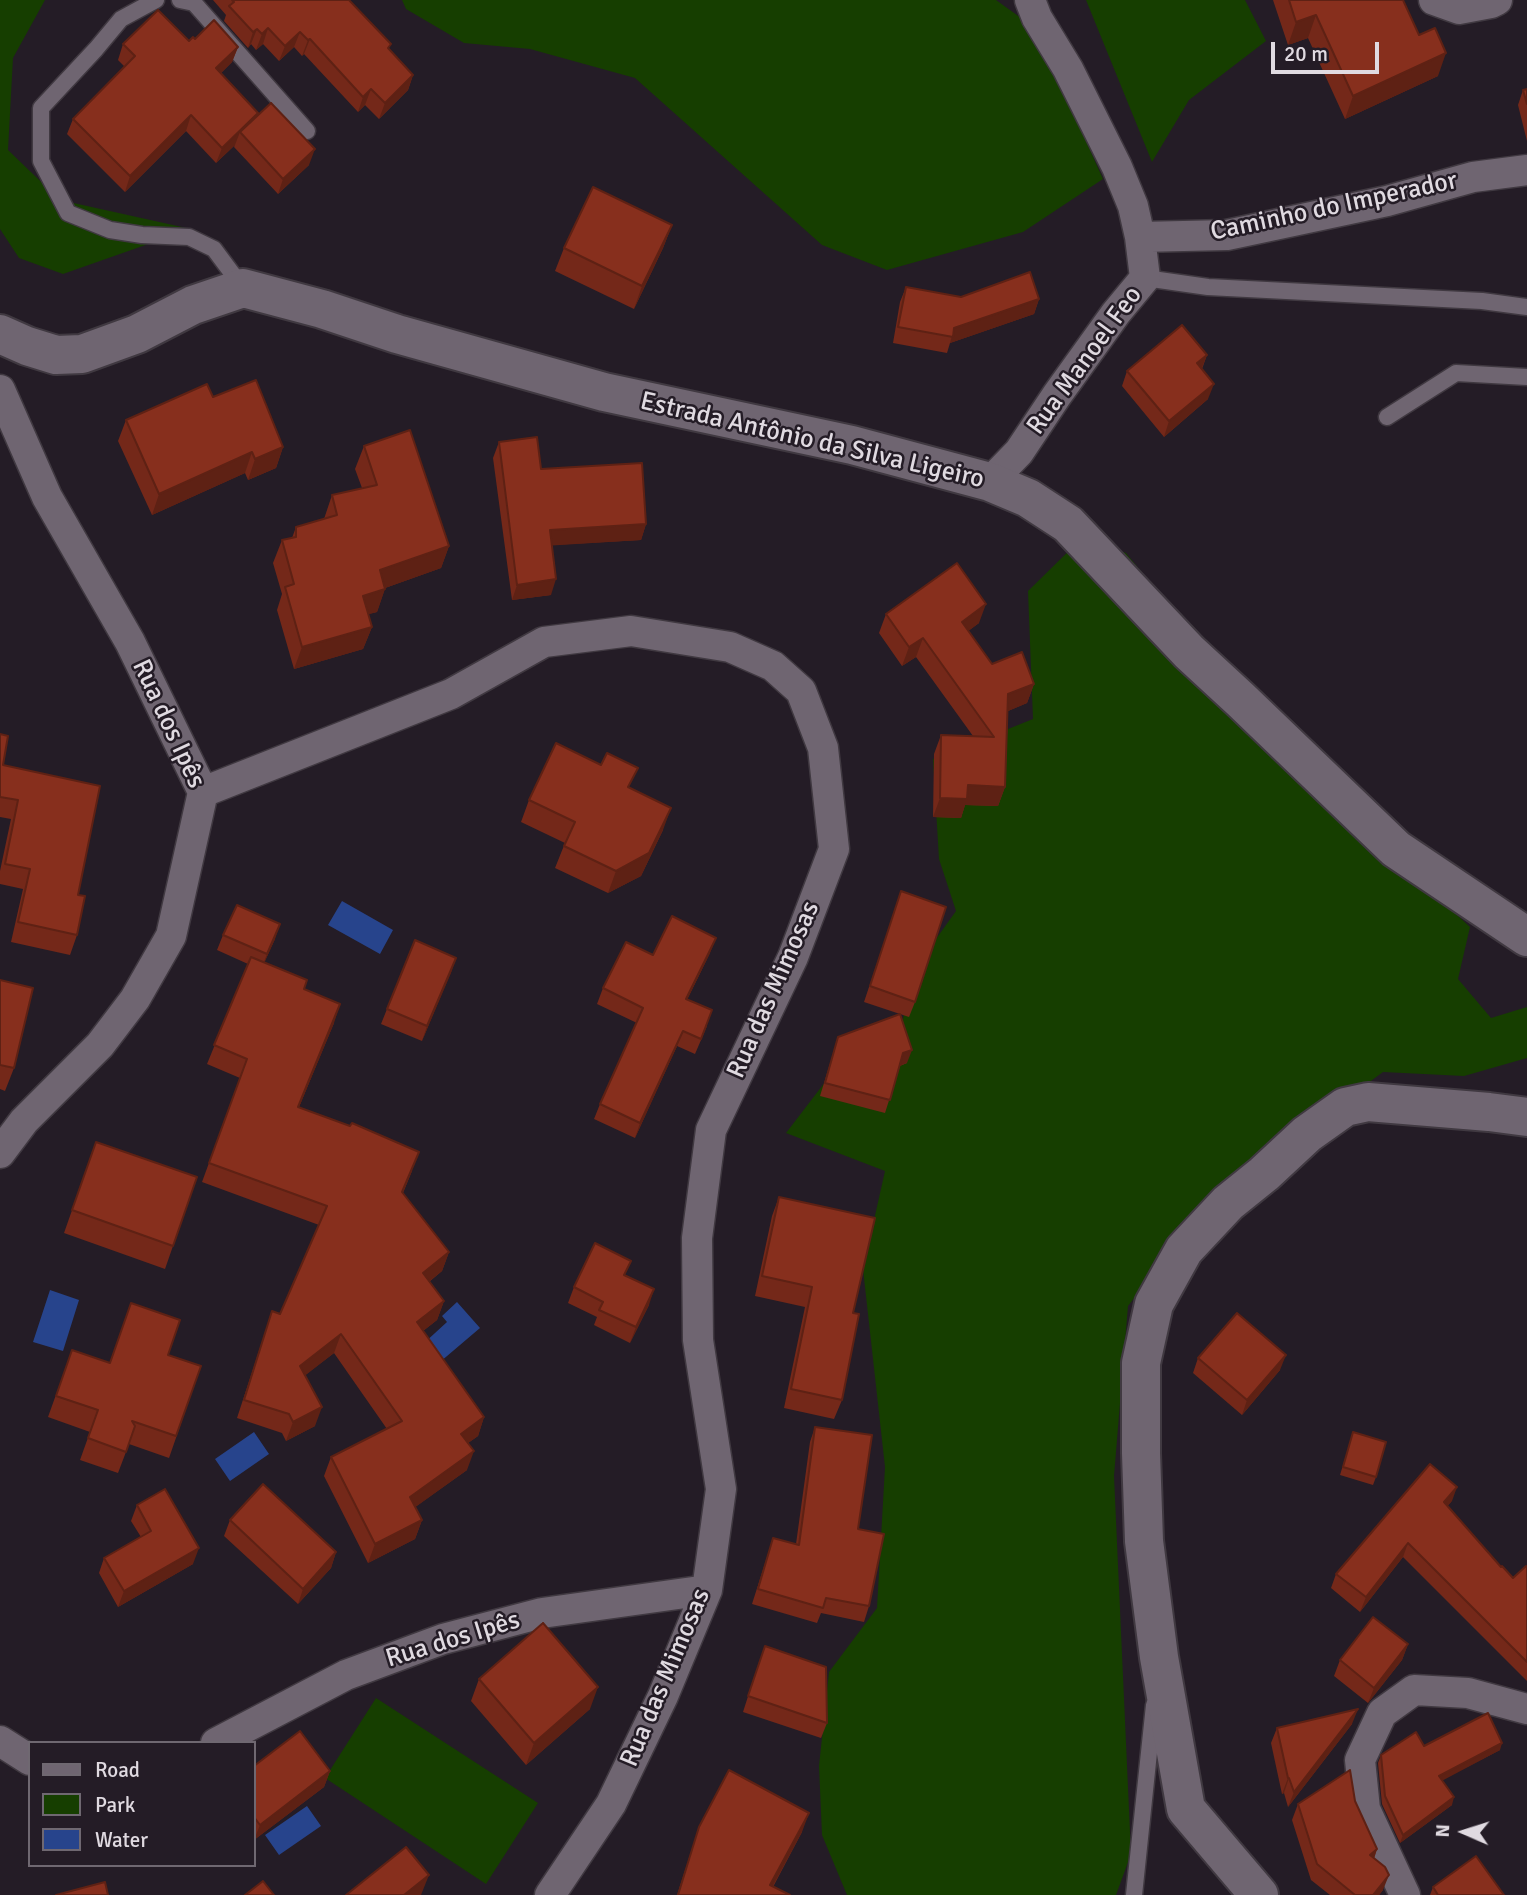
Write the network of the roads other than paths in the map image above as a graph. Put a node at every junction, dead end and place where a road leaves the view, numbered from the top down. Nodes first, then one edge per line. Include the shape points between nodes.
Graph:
1 (156, 0) edge
2 (180, 0) edge
3 (1030, 0) edge
4 (1434, 0) edge
5 (1497, 0) edge
6 (307, 131) dead end
7 (1527, 170) edge
8 (1140, 237) junction
9 (1145, 278) junction
10 (243, 288) junction
11 (1527, 307) edge
12 (0, 334) edge
13 (1527, 377) edge
14 (0, 390) edge
15 (1387, 417) dead end
16 (990, 482) junction
17 (203, 792) junction
18 (1527, 937) edge
19 (1527, 1118) edge
20 (0, 1153) edge
21 (707, 1590) junction
22 (1159, 1657) junction
23 (1527, 1709) edge
24 (0, 1741) edge
25 (220, 1741) edge
26 (28, 1759) edge
27 (550, 1895) edge
28 (1134, 1895) edge
29 (1259, 1895) edge
30 (1405, 1895) edge

1 - 10 lane via 121,19 41,108 41,161 68,213 110,230 189,237 214,249
2 - 6 lane via 194,3
3 - 8 street, Rua Manoel Feo via 1117,167
4 - 5 street via 1459,9
7 - 8 street, Caminho do Imperador via 1473,177 1387,201 1227,235
8 - 9 street, Rua Manoel Feo
9 - 11 lane via 1208,288
9 - 16 street, Rua Manoel Feo via 1019,452
10 - 12 street via 82,354 57,355
10 - 16 street, Estrada Antônio da Silva Ligeiro via 604,392 852,445
13 - 15 lane via 1456,373
14 - 17 street, Rua dos Ipês via 47,497 130,642
16 - 18 street, Estrada Antônio da Silva Ligeiro via 1068,524 1189,652 1396,849
17 - 20 street, Rua dos Ipês via 171,936 135,999 100,1045 24,1121
17 - 21 street, Rua das Mimosas via 451,694 544,642 631,631 730,647 773,666 801,691 823,748 834,849 793,957 711,1130 697,1238 698,1340 721,1489
19 - 22 street via 1368,1102 1345,1107 1228,1203 1184,1250 1154,1304 1141,1363 1144,1541
21 - 25 street, Rua dos Ipês via 542,1613 443,1639 346,1675
21 - 27 street, Rua das Mimosas via 611,1804
22 - 28 lane
22 - 29 street via 1186,1810
23 - 30 street via 1468,1693 1413,1690 1382,1713 1360,1760 1364,1809
24 - 26 street

